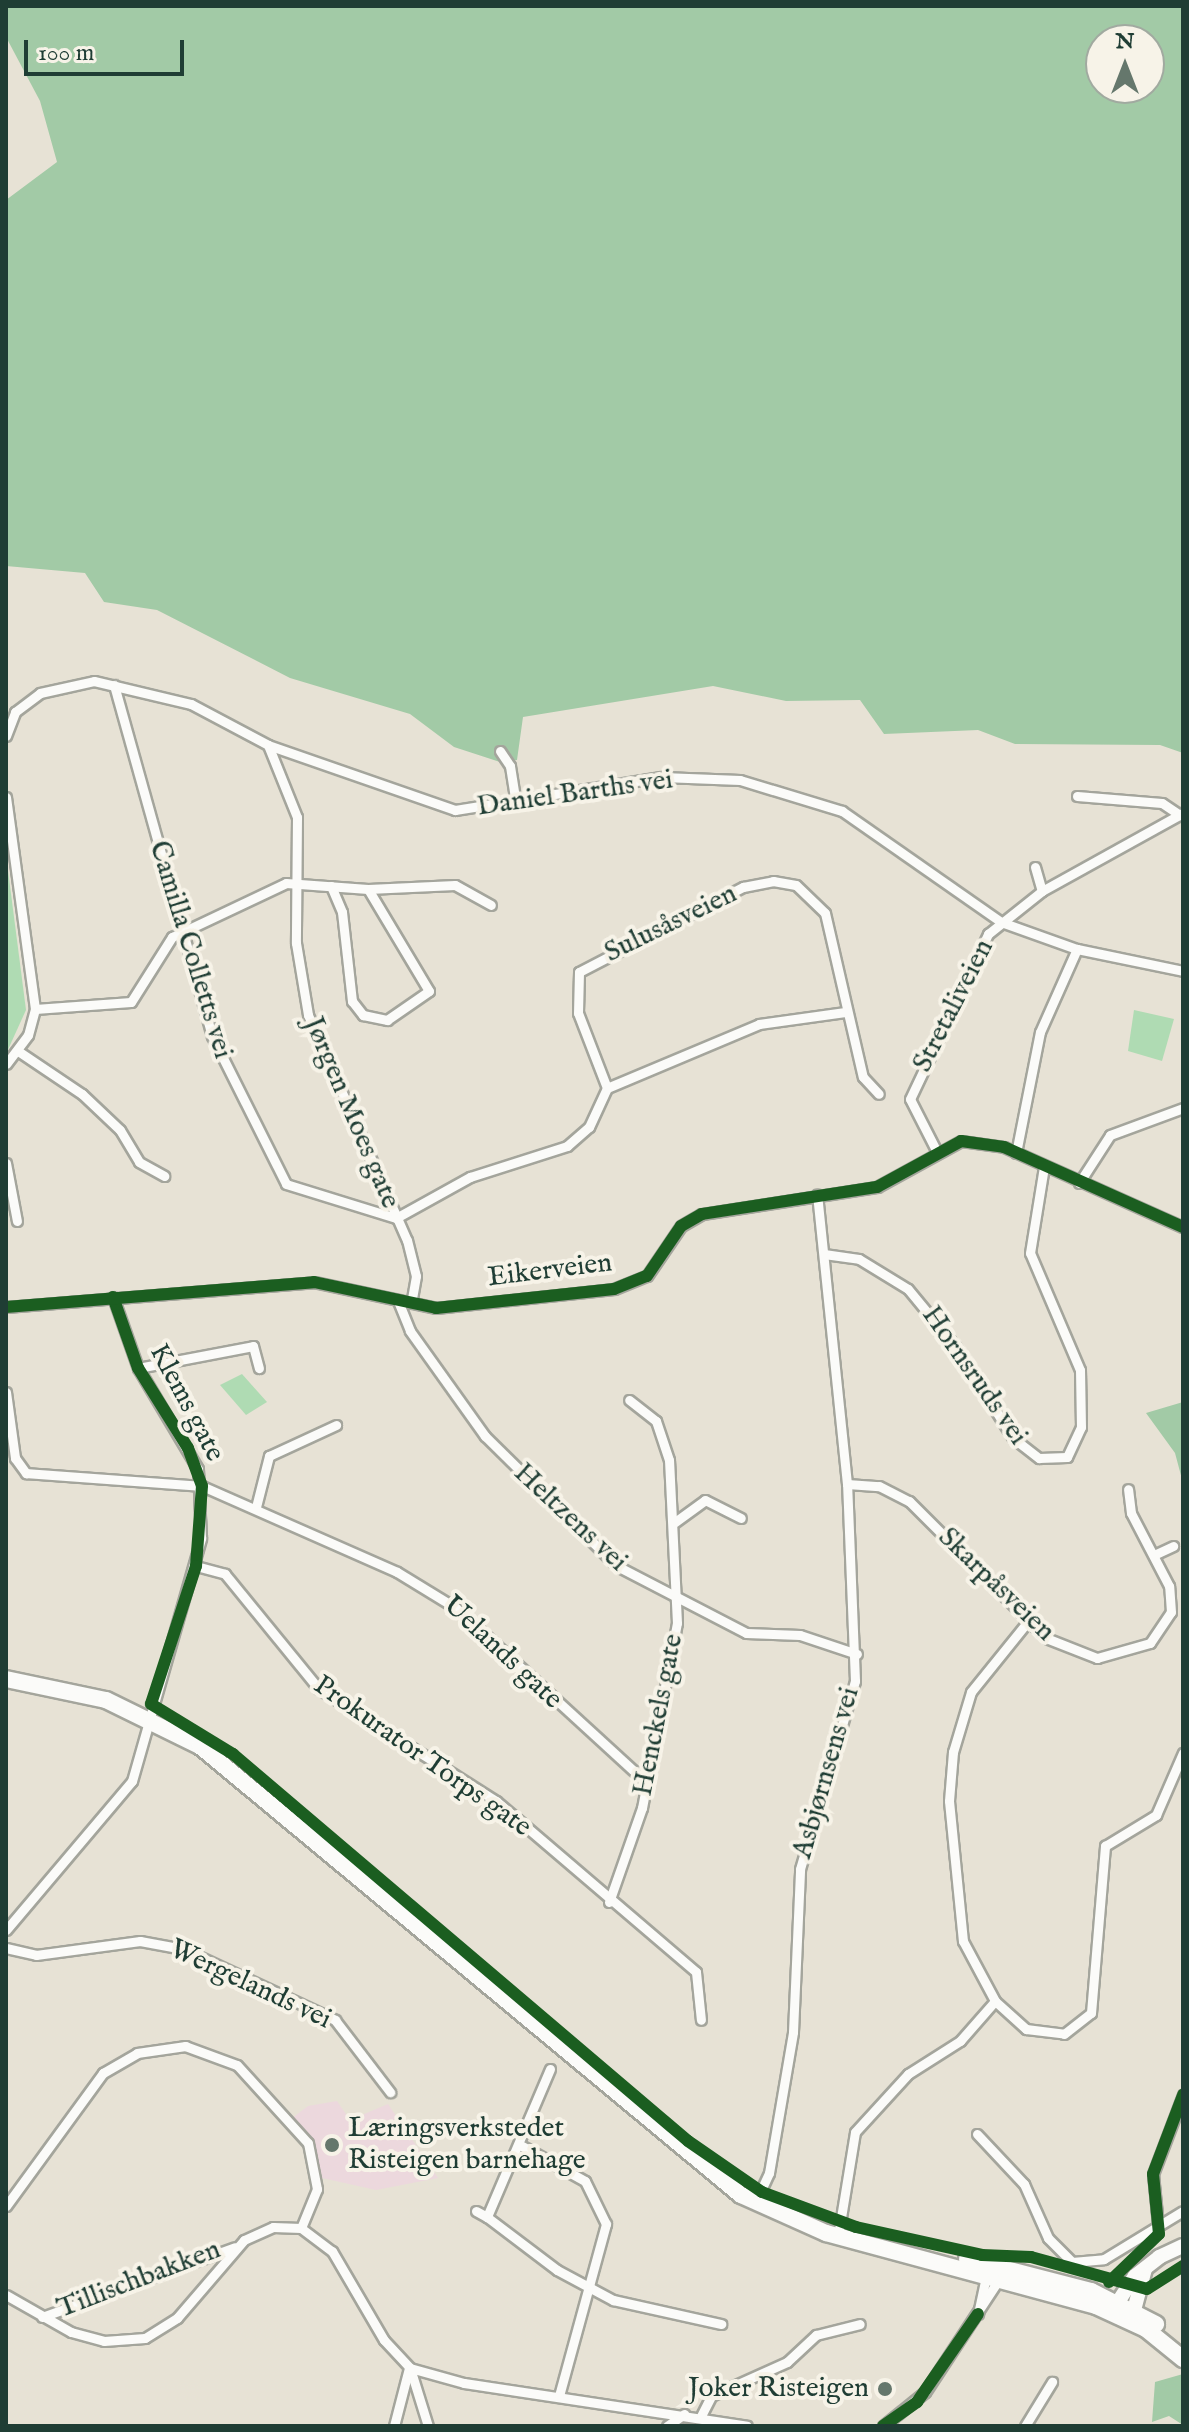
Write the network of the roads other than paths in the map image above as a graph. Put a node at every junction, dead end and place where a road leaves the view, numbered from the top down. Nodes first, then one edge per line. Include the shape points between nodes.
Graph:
1 (114, 685) junction
2 (6, 736) edge
3 (268, 745) junction
4 (500, 751) dead end
5 (1077, 796) dead end
6 (6, 797) edge
7 (516, 804) junction
8 (1181, 814) edge
9 (1035, 867) dead end
10 (299, 882) junction
11 (331, 886) junction
12 (368, 889) junction
13 (1042, 891) junction
14 (491, 905) dead end
15 (1001, 922) junction
16 (181, 932) junction
17 (1077, 949) junction
18 (1183, 971) edge
19 (35, 1009) junction
20 (845, 1012) junction
21 (18, 1051) junction
22 (6, 1064) edge
23 (607, 1088) junction
24 (879, 1094) dead end
25 (1183, 1108) edge
26 (936, 1150) junction
27 (1016, 1153) junction
28 (6, 1163) edge
29 (1044, 1167) junction
30 (164, 1176) dead end
31 (1079, 1183) junction
32 (817, 1195) junction
33 (396, 1218) junction
34 (17, 1221) dead end
35 (1183, 1227) edge
36 (824, 1254) junction
37 (113, 1297) junction
38 (398, 1301) junction
39 (411, 1303) junction
40 (6, 1307) edge
41 (138, 1368) junction
42 (259, 1368) dead end
43 (6, 1392) edge
44 (629, 1400) dead end
45 (336, 1425) dead end
46 (847, 1484) junction
47 (202, 1486) junction
48 (1128, 1489) dead end
49 (256, 1507) junction
50 (741, 1518) dead end
51 (675, 1522) junction
52 (1173, 1546) dead end
53 (1156, 1554) junction
54 (196, 1566) junction
55 (678, 1595) junction
56 (1029, 1620) junction
57 (857, 1654) junction
58 (6, 1679) edge
59 (146, 1716) junction
60 (1183, 1753) edge
61 (646, 1782) junction
62 (609, 1902) junction
63 (6, 1930) edge
64 (6, 1948) edge
65 (995, 2001) junction
66 (701, 2020) dead end
67 (550, 2069) dead end
68 (390, 2092) dead end
69 (1183, 2095) edge
70 (977, 2134) dead end
71 (522, 2146) junction
72 (755, 2203) junction
73 (6, 2206) edge
74 (476, 2211) dead end
75 (1183, 2211) edge
76 (487, 2217) junction
77 (1158, 2225) junction
78 (301, 2228) junction
79 (838, 2236) junction
80 (1183, 2246) edge
81 (235, 2247) junction
82 (994, 2273) junction
83 (591, 2289) junction
84 (6, 2295) edge
85 (1124, 2309) junction
86 (42, 2317) junction
87 (721, 2324) dead end
88 (860, 2324) dead end
89 (1183, 2348) edge
90 (1183, 2359) edge
91 (410, 2368) junction
92 (1052, 2382) dead end
93 (559, 2396) junction
94 (684, 2414) junction
95 (701, 2416) junction
96 (394, 2426) edge
97 (428, 2426) edge
98 (667, 2426) edge
99 (747, 2426) edge
100 (883, 2426) edge
101 (1025, 2426) edge

1 - 2 street via 77,683 40,693 15,712
1 - 3 street via 191,704
1 - 16 street, Camilla Colletts vei
3 - 7 street, Daniel Barths vei via 455,810
3 - 10 street, Jørgen Moes gate via 293,796
4 - 7 street via 510,766
5 - 8 street, Stretaliveien via 1162,803
6 - 19 street
7 - 15 street, Daniel Barths vei via 662,777 740,780 842,811
8 - 13 street, Stretaliveien
9 - 13 street
10 - 11 street
10 - 16 street
10 - 33 street, Jørgen Moes gate via 296,943 308,1015
11 - 12 street
11 - 12 street via 342,912 352,1001 363,1015 387,1020 429,991
12 - 14 street via 455,885
13 - 15 street, Stretaliveien
15 - 17 street, Daniel Barths vei
15 - 26 street, Stretaliveien via 974,955 912,1088 910,1110
16 - 19 street via 156,952 131,1002
16 - 33 street, Camilla Colletts vei via 212,1036 280,1178 308,1195
17 - 18 street, Daniel Barths vei
17 - 27 street via 1040,1032
19 - 21 street
20 - 23 street via 759,1024
20 - 23 street, Sulusåsveien via 846,986 818,901 796,885 743,887 579,972 578,1013
20 - 24 street, Sulusåsveien via 863,1077
21 - 22 street
21 - 30 street via 93,1104 139,1162
23 - 33 street via 589,1127 567,1146 470,1177
25 - 31 street via 1110,1135
26 - 27 street, Eikerveien via 976,1140
26 - 32 street, Eikerveien via 877,1187
27 - 29 street, Eikerveien
28 - 34 street
29 - 31 street, Eikerveien
29 - 36 street, Hornsruds vei via 1030,1253 1080,1370 1081,1427 1067,1457 1039,1458 1013,1438 948,1336 908,1289 859,1259
31 - 35 street, Eikerveien
32 - 36 street, Asbjørnsens vei
32 - 39 street, Eikerveien via 702,1214 681,1226 647,1276 627,1286 459,1307
33 - 39 street, Jørgen Moes gate via 416,1276
36 - 46 street, Asbjørnsens vei
37 - 38 street, Eikerveien via 314,1282
37 - 40 street, Eikerveien
37 - 41 street, Klems gate
38 - 39 street, Eikerveien
38 - 55 street, Heltzens vei via 423,1352 504,1456 617,1566
41 - 42 street, Klems gate via 253,1346
41 - 47 street, Klems gate via 188,1448
43 - 47 street, Uelands gate via 15,1458 26,1473
44 - 51 street, Henckels gate via 662,1433
45 - 49 street via 269,1456
46 - 56 street, Skarpåsveien via 879,1486 909,1501
46 - 57 street, Asbjørnsens vei
47 - 49 street, Uelands gate
47 - 54 street, Klems gate
48 - 53 street, Skarpåsveien via 1131,1513
49 - 61 street, Uelands gate via 436,1593
50 - 51 street via 705,1500
51 - 55 street, Henckels gate
52 - 53 street
53 - 56 street, Skarpåsveien via 1171,1612 1161,1632 1134,1652 1077,1654
54 - 59 street, Klems gate
54 - 62 street, Prokurator Torps gate via 225,1574 318,1688 496,1801
55 - 57 street, Heltzens vei via 746,1633 800,1635
55 - 61 street, Henckels gate via 672,1676
56 - 65 street via 971,1692 950,1773 961,1930
57 - 72 street, Asbjørnsens vei via 852,1706 800,1869 793,2032 769,2173
58 - 59 main road via 75,1691
59 - 63 street, Klems gate via 140,1761 112,1808
59 - 72 main road via 236,1773 662,2135
60 - 65 street via 1156,1815 1105,1846 1098,1980 1084,2023 1064,2034 1039,2034
61 - 62 street, Henckels gate
62 - 66 street, Prokurator Torps gate via 696,1972
64 - 68 street, Wergelands vei via 36,1955 140,1941 183,1949 335,2020
65 - 79 street via 960,2041 908,2074 855,2132
67 - 71 street
69 - 77 street via 1153,2174
70 - 77 street via 1024,2184 1048,2238 1072,2262 1104,2259
71 - 76 street
71 - 83 street via 573,2170 598,2198 605,2243
72 - 79 main road
73 - 78 street via 103,2073 137,2053 185,2046 237,2065 308,2143 317,2189
74 - 76 street
75 - 77 street
76 - 83 street
78 - 81 street, Tillischbakken via 273,2227
78 - 91 street via 332,2251 378,2331
79 - 82 main road
80 - 85 main road via 1145,2269
81 - 86 street, Tillischbakken
81 - 86 street via 177,2318 145,2338 104,2341
82 - 85 main road
82 - 100 street via 978,2314 917,2402
83 - 87 street via 652,2311
83 - 93 street
84 - 86 street
85 - 89 main road
85 - 90 main road
88 - 95 street via 816,2335 787,2362 711,2396
91 - 93 street
91 - 96 street
91 - 97 street
92 - 101 street
93 - 94 street
94 - 95 street
94 - 98 street
95 - 99 street

